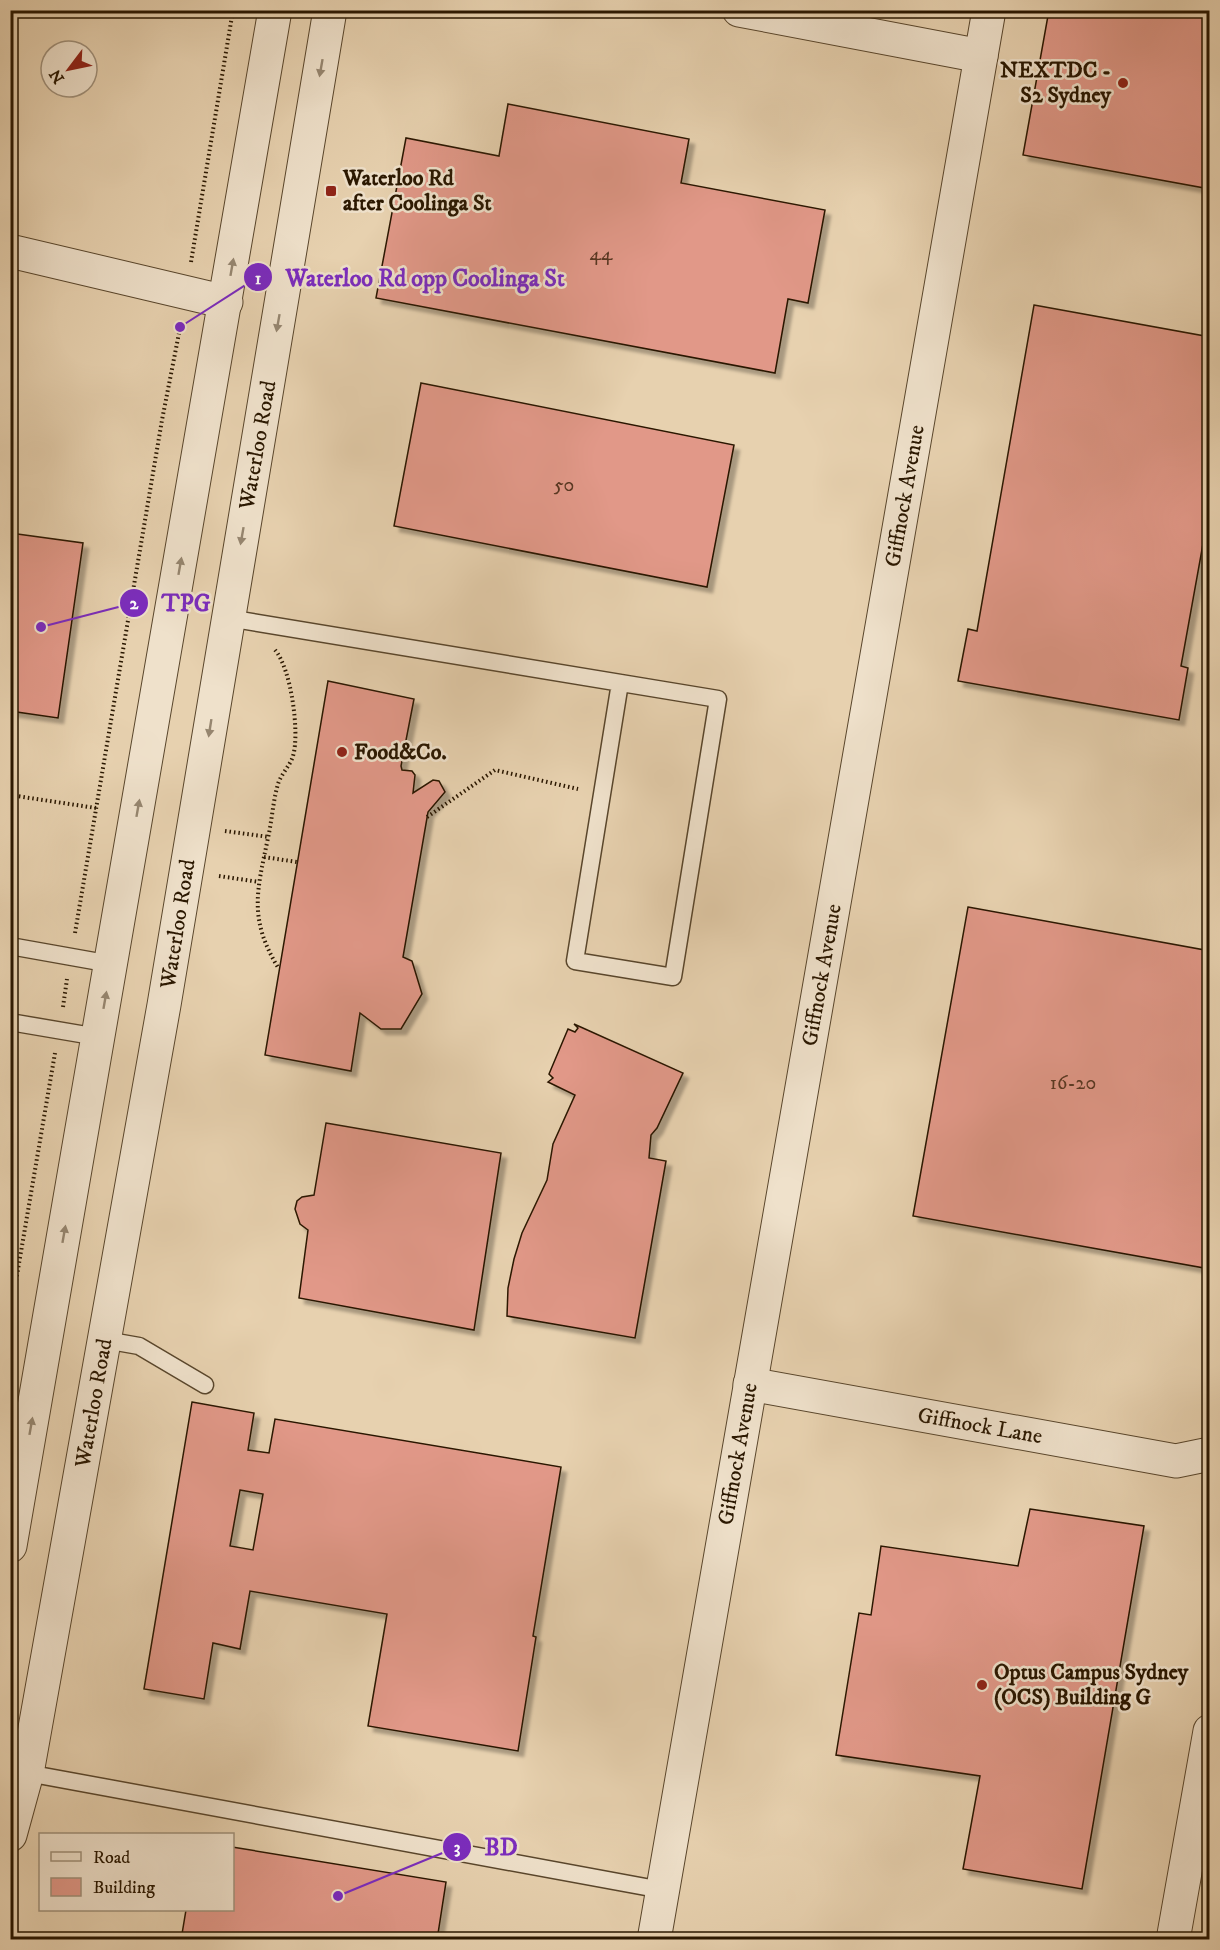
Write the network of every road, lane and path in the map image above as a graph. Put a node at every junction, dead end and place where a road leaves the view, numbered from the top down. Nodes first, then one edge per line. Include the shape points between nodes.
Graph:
1 (233, 10) edge
2 (275, 10) edge
3 (330, 10) edge
4 (739, 10) edge
5 (989, 10) edge
6 (981, 56) junction
7 (10, 251) edge
8 (186, 292) junction
9 (226, 302) junction
10 (228, 618) junction
11 (278, 654) dead end
12 (620, 683) junction
13 (602, 794) junction
14 (10, 795) edge
15 (96, 808) junction
16 (427, 817) dead end
17 (223, 831) dead end
18 (268, 837) junction
19 (264, 857) junction
20 (297, 862) dead end
21 (215, 875) dead end
22 (259, 882) junction
23 (10, 946) edge
24 (71, 957) junction
25 (111, 964) junction
26 (279, 969) dead end
27 (10, 1022) edge
28 (59, 1030) junction
29 (98, 1037) junction
30 (10, 1316) edge
31 (105, 1340) junction
32 (750, 1384) junction
33 (205, 1385) dead end
34 (1209, 1454) edge
35 (10, 1546) edge
36 (1209, 1731) edge
37 (27, 1773) junction
38 (10, 1835) edge
39 (662, 1890) junction
40 (654, 1940) edge
41 (1173, 1940) edge

1 - 8 path
9 -> 2 street
3 -> 10 street, Waterloo Road
4 - 6 street
5 - 6 street, Giffnock Avenue
6 - 32 street, Giffnock Avenue
7 - 8 street
8 - 9 street
8 - 15 path
25 -> 9 street
10 - 12 lane
10 -> 31 street, Waterloo Road
11 - 18 path via 292,698 295,738 293,756 278,782
12 - 13 lane
12 - 13 lane via 718,699 673,977 575,961
13 - 16 path via 495,770
14 - 15 path
15 - 24 path
17 - 18 path
18 - 19 path
19 - 20 path
19 - 22 path
21 - 22 path
22 - 26 path via 259,925
23 - 24 lane
24 - 25 lane
24 - 28 path
29 -> 25 street
27 - 28 lane
28 - 29 lane
28 - 30 path
35 -> 29 street
31 - 33 lane via 139,1346
31 - 37 street, Waterloo Road
32 - 34 street, Giffnock Lane via 1176,1461
32 - 39 street, Giffnock Avenue
36 - 41 street
37 - 38 street, Waterloo Road
37 - 39 lane
39 - 40 street, Giffnock Avenue

